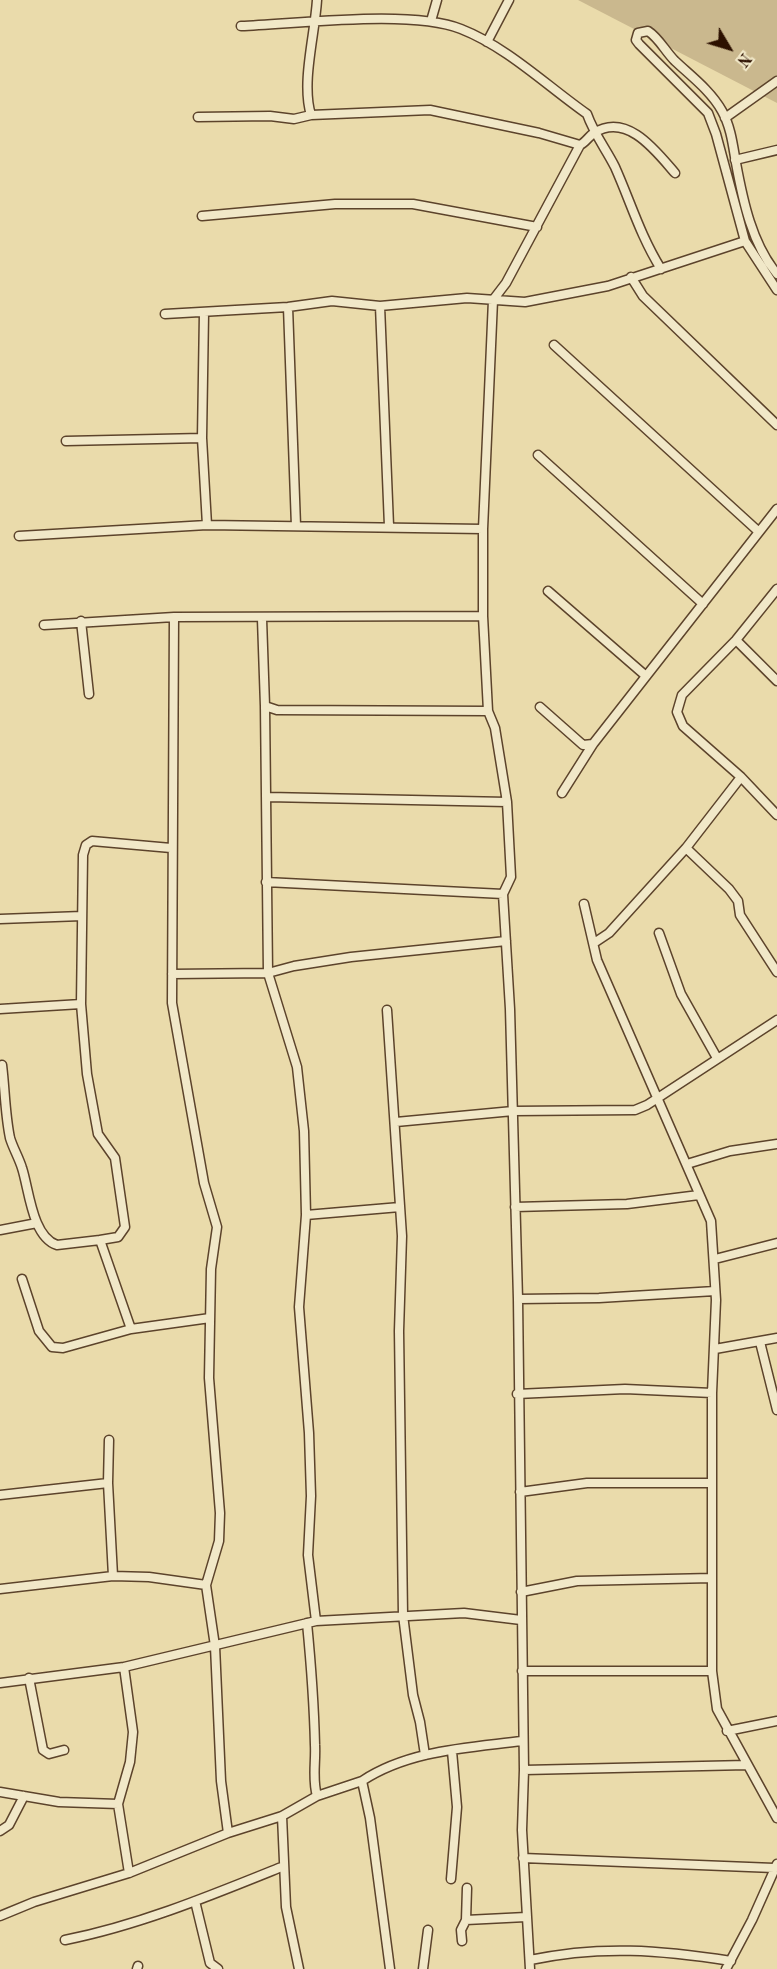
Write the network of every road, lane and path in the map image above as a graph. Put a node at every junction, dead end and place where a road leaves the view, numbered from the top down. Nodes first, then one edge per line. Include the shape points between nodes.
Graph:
1 (317, 0) edge
2 (437, 0) edge
3 (509, 0) edge
4 (431, 21) junction
5 (316, 23) junction
6 (241, 26) dead end
7 (487, 42) junction
8 (777, 81) edge
9 (311, 115) junction
10 (198, 117) dead end
11 (725, 118) junction
12 (594, 133) junction
13 (580, 145) junction
14 (777, 150) edge
15 (735, 160) junction
16 (675, 173) dead end
17 (202, 216) dead end
18 (537, 227) junction
19 (745, 241) junction
20 (661, 268) junction
21 (777, 274) edge
22 (631, 277) junction
23 (777, 290) edge
24 (493, 300) junction
25 (380, 306) junction
26 (288, 307) junction
27 (204, 313) junction
28 (165, 314) dead end
29 (555, 345) dead end
30 (777, 425) edge
31 (202, 438) junction
32 (66, 441) dead end
33 (538, 455) dead end
34 (777, 509) edge
35 (207, 525) junction
36 (296, 526) junction
37 (389, 526) junction
38 (483, 529) junction
39 (759, 532) junction
40 (19, 536) dead end
41 (777, 589) edge
42 (548, 591) dead end
43 (703, 604) junction
44 (483, 616) junction
45 (174, 617) junction
46 (262, 619) junction
47 (81, 621) junction
48 (44, 624) dead end
49 (736, 640) junction
50 (645, 676) junction
51 (777, 681) edge
52 (89, 694) dead end
53 (265, 706) junction
54 (540, 707) dead end
55 (488, 711) junction
56 (593, 744) junction
57 (741, 777) junction
58 (561, 793) dead end
59 (268, 797) junction
60 (507, 802) junction
61 (777, 814) edge
62 (171, 848) junction
63 (686, 848) junction
64 (266, 882) junction
65 (503, 894) junction
66 (584, 904) dead end
67 (82, 916) junction
68 (0, 919) edge
69 (659, 933) dead end
70 (506, 941) junction
71 (594, 943) junction
72 (777, 972) edge
73 (268, 973) junction
74 (172, 974) junction
75 (81, 1004) junction
76 (0, 1009) edge
77 (387, 1010) dead end
78 (777, 1020) edge
79 (717, 1058) junction
80 (2, 1065) dead end
81 (658, 1098) junction
82 (513, 1111) junction
83 (396, 1122) junction
84 (777, 1144) edge
85 (687, 1164) junction
86 (699, 1195) junction
87 (400, 1207) junction
88 (515, 1207) junction
89 (306, 1215) junction
90 (37, 1223) junction
91 (0, 1230) edge
92 (100, 1240) junction
93 (777, 1243) edge
94 (715, 1259) junction
95 (22, 1279) dead end
96 (715, 1292) junction
97 (518, 1299) junction
98 (210, 1318) junction
99 (131, 1329) junction
100 (777, 1338) edge
101 (760, 1342) junction
102 (715, 1349) junction
103 (712, 1393) junction
104 (518, 1394) junction
105 (777, 1410) edge
106 (109, 1440) dead end
107 (108, 1483) junction
108 (712, 1484) junction
109 (520, 1492) junction
110 (0, 1495) edge
111 (113, 1576) junction
112 (712, 1578) junction
113 (206, 1585) junction
114 (0, 1589) edge
115 (521, 1592) junction
116 (403, 1615) junction
117 (521, 1620) junction
118 (316, 1621) junction
119 (307, 1623) junction
120 (215, 1646) junction
121 (124, 1667) junction
122 (522, 1671) junction
123 (712, 1671) junction
124 (29, 1678) junction
125 (0, 1683) edge
126 (777, 1721) edge
127 (727, 1731) junction
128 (522, 1741) junction
129 (64, 1750) dead end
130 (452, 1750) junction
131 (425, 1755) junction
132 (747, 1765) junction
133 (524, 1770) junction
134 (362, 1781) junction
135 (0, 1791) edge
136 (24, 1796) junction
137 (316, 1796) junction
138 (118, 1804) junction
139 (282, 1816) junction
140 (777, 1818) edge
141 (0, 1831) edge
142 (228, 1833) junction
143 (523, 1858) junction
144 (284, 1866) junction
145 (776, 1866) edge
146 (129, 1873) junction
147 (451, 1879) dead end
148 (467, 1888) dead end
149 (195, 1901) junction
150 (0, 1916) edge
151 (526, 1917) junction
152 (466, 1920) junction
153 (428, 1929) dead end
154 (65, 1941) dead end
155 (462, 1941) dead end
156 (530, 1964) edge
157 (728, 1965) edge
158 (218, 1969) edge
159 (300, 1969) edge
160 (390, 1969) edge
161 (423, 1969) edge

1 - 5 street
2 - 4 street
3 - 7 street
4 - 5 street
4 - 7 street via 460,28
5 - 6 street
5 - 9 street via 308,96
7 - 12 street via 587,114
8 - 11 street
9 - 10 street via 294,119
9 - 13 street via 430,110
11 - 15 street
11 - 19 street via 713,97 661,47 655,36 648,31 638,33 639,44 708,113
12 - 13 street
12 - 16 street via 621,127 633,131
12 - 20 street via 614,165 644,241
13 - 18 street
14 - 15 street
15 - 21 street via 759,246
17 - 18 street via 335,204 413,204
18 - 24 street
19 - 20 street
19 - 23 street
20 - 22 street
22 - 24 street via 608,286 525,302
22 - 30 street via 643,296
24 - 25 street via 467,298
24 - 38 street
25 - 26 street via 332,301
25 - 37 street
26 - 27 street
26 - 36 street
27 - 28 street
27 - 31 street
29 - 39 street
31 - 32 street
31 - 35 street
33 - 43 street
34 - 39 street
35 - 36 street
35 - 40 street
36 - 37 street
37 - 38 street
38 - 44 street
39 - 43 street
41 - 49 street
42 - 50 street
43 - 50 street
44 - 46 street
44 - 55 street
45 - 46 street
45 - 47 street
45 - 62 street
46 - 53 street
47 - 48 street
47 - 52 street
49 - 51 street
49 - 57 street via 682,695 677,712 683,726
50 - 56 street
53 - 55 street via 277,710
53 - 59 street
54 - 56 street via 583,745
55 - 60 street via 495,728
56 - 58 street
57 - 61 street
57 - 63 street
59 - 60 street
59 - 64 street
60 - 65 street via 511,877
62 - 67 street via 92,841 86,845
62 - 74 street
63 - 71 street via 609,933
63 - 72 street via 729,889 738,902 740,915
64 - 65 street
64 - 73 street
65 - 70 street
66 - 71 street
67 - 68 street
67 - 75 street
69 - 79 street via 681,994
70 - 73 street via 351,957
70 - 82 street
71 - 81 street via 597,960
73 - 74 street
73 - 89 street via 297,1067 304,1131
74 - 98 street via 172,1003 204,1183 217,1227
75 - 76 street
75 - 92 street via 87,1074 98,1134 115,1158 125,1227 118,1237
77 - 83 street
78 - 79 street
79 - 81 street
80 - 90 street via 11,1140
81 - 82 street via 625,1111
81 - 85 street
82 - 83 street
82 - 88 street
83 - 87 street
84 - 85 street via 730,1151
85 - 86 street
86 - 88 street via 627,1204
86 - 94 street via 711,1221
87 - 89 street
87 - 116 street
88 - 97 street
89 - 118 street via 299,1307 309,1433 308,1555
90 - 91 street
90 - 92 street via 46,1238 57,1245
92 - 99 street
93 - 94 street
94 - 96 street
95 - 99 street via 39,1331 52,1347 63,1348
96 - 97 street
96 - 102 street
97 - 104 street
98 - 99 street
98 - 113 street via 209,1378 220,1512 219,1541
100 - 101 street
101 - 102 street
101 - 105 street
102 - 103 street
103 - 104 street via 625,1389
103 - 108 street
104 - 109 street
106 - 107 street
107 - 110 street
107 - 111 street
108 - 109 street via 587,1483
108 - 112 street
109 - 115 street
111 - 113 street
111 - 114 street
112 - 115 street via 577,1581
112 - 123 street
113 - 120 street
115 - 117 street
116 - 117 street via 464,1613
116 - 118 street
116 - 131 street
117 - 122 street
118 - 119 street
119 - 120 street
119 - 137 street
120 - 121 street
120 - 142 street via 221,1781
121 - 124 street
121 - 138 street via 133,1731 130,1762
122 - 123 street
122 - 128 street
123 - 127 street via 717,1709
124 - 125 street
124 - 129 street via 43,1750 49,1754
126 - 127 street
127 - 132 street
128 - 130 street
128 - 133 street
130 - 131 street
130 - 147 street via 457,1807
131 - 134 street via 390,1765
132 - 133 street
132 - 140 street
133 - 143 street
134 - 137 street
134 - 160 street
135 - 136 street
136 - 138 street via 59,1802
136 - 141 street via 9,1825
137 - 139 street
138 - 146 street
139 - 142 street
139 - 144 street
142 - 146 street
143 - 145 street
143 - 151 street
144 - 149 street
144 - 159 street via 286,1907
145 - 157 street
146 - 150 street
148 - 152 street
149 - 154 street
149 - 158 street via 210,1963
151 - 152 street
151 - 156 street
152 - 155 street via 460,1930
153 - 161 street
156 - 157 street via 593,1951 661,1950

